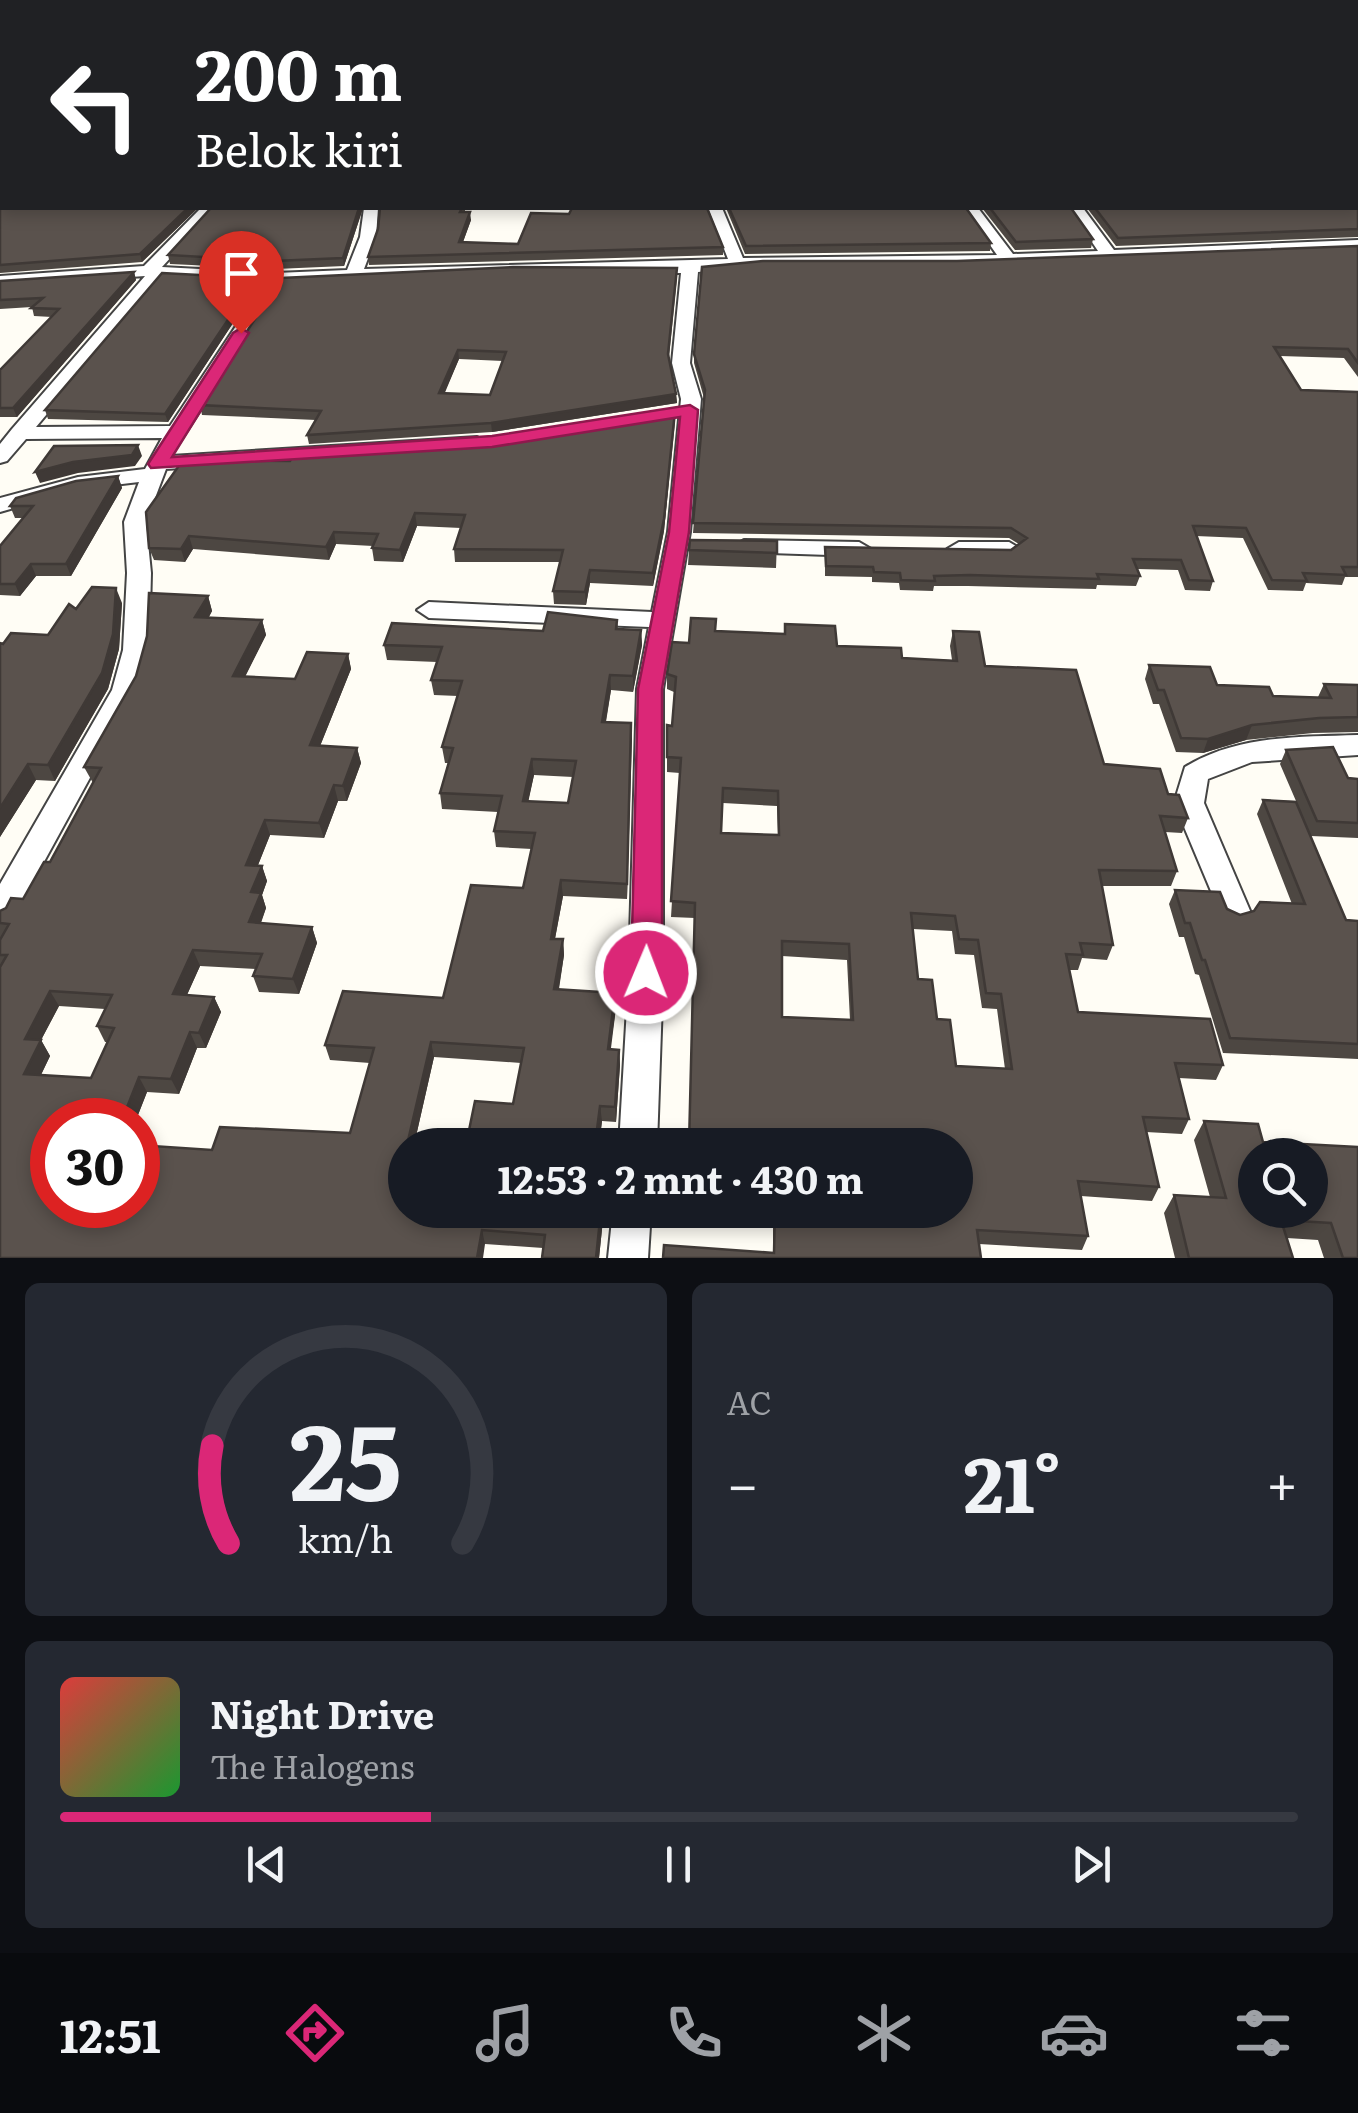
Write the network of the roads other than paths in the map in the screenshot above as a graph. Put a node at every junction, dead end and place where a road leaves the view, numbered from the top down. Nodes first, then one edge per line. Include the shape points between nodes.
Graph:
1 (208, 210) edge
2 (371, 210) edge
3 (715, 210) edge
4 (973, 210) edge
5 (1077, 210) edge
6 (1358, 245) edge
7 (1108, 253) junction
8 (1009, 259) junction
9 (735, 260) junction
10 (690, 268) junction
11 (164, 272) junction
12 (354, 274) junction
13 (276, 278) junction
14 (0, 280) edge
15 (19, 433) junction
16 (504, 440) edge
17 (163, 455) junction
18 (0, 458) edge
19 (0, 505) edge
20 (695, 545) junction
21 (878, 549) edge
22 (934, 549) edge
23 (1009, 550) edge
24 (429, 610) dead end
25 (665, 620) junction
26 (1358, 745) edge
27 (0, 912) edge
28 (1234, 913) edge
29 (639, 1128) edge
30 (630, 1228) edge
31 (628, 1258) edge

1 - 11 street
2 - 12 street
3 - 9 street
4 - 8 street
5 - 7 street
6 - 7 street
7 - 8 street
8 - 9 street
9 - 10 street
10 - 12 street
10 - 20 street via 680,364 690,385 680,412
11 - 13 street
11 - 14 street
11 - 15 street
12 - 13 street
13 - 17 street
15 - 17 street
15 - 18 street
16 - 17 street
17 - 19 street
17 - 27 street via 135,522 136,650 125,690
20 - 21 street
20 - 25 street
22 - 23 street
24 - 25 street
25 - 29 street via 650,689
26 - 28 street via 1215,759 1195,774 1189,803
30 - 31 street

